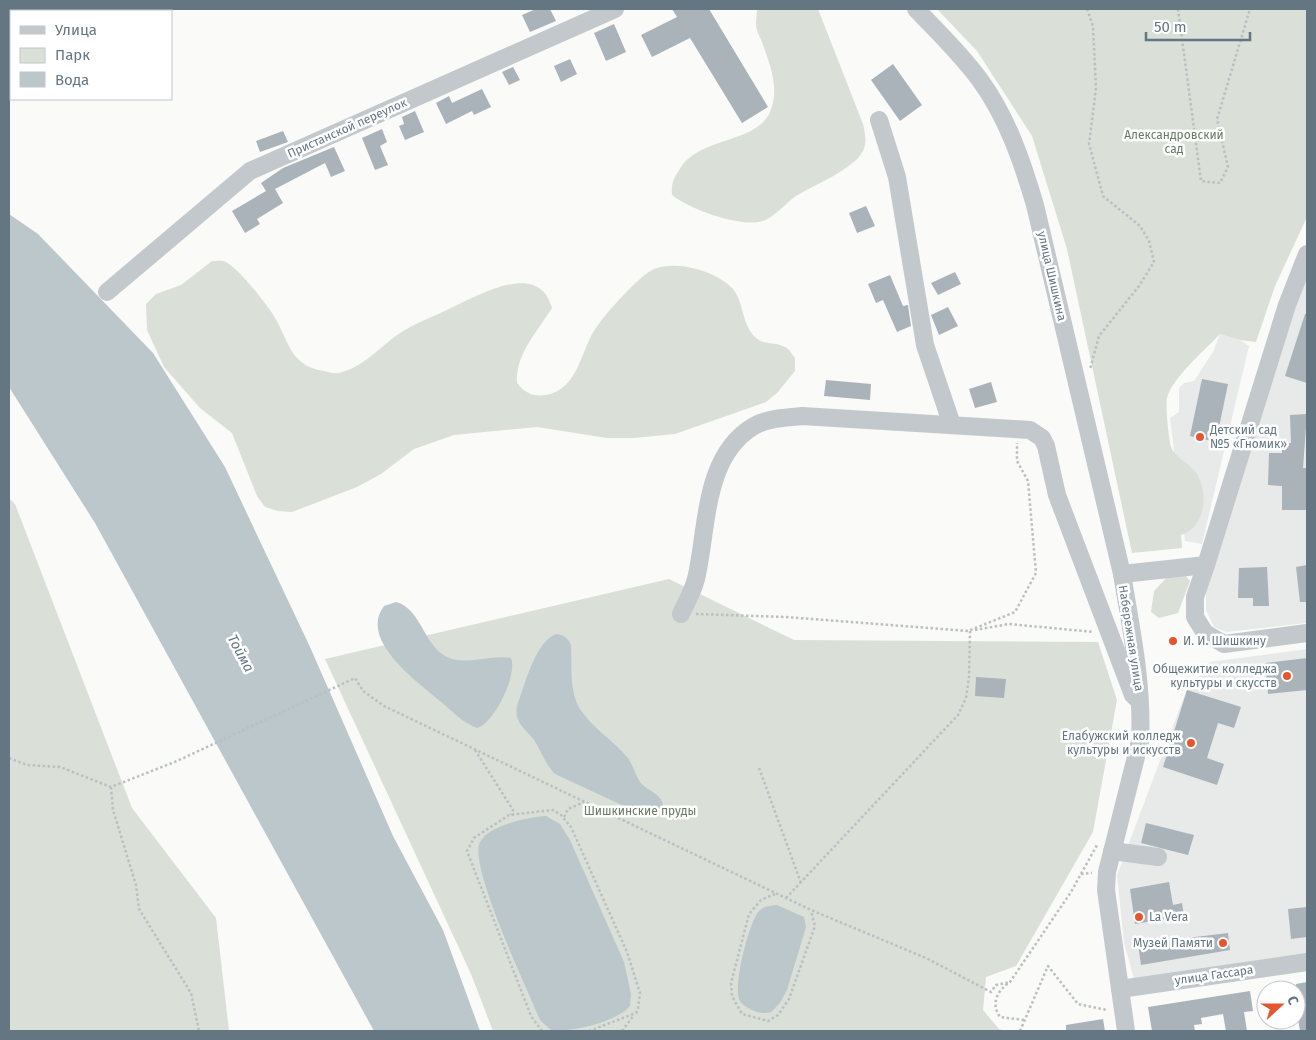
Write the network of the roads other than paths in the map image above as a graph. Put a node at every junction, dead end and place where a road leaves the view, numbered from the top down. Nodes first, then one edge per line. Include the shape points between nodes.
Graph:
1 (615, 9) edge
2 (916, 9) edge
3 (879, 120) dead end
4 (1307, 254) edge
5 (107, 292) dead end
6 (952, 424) junction
7 (1206, 565) junction
8 (1122, 574) junction
9 (681, 614) road end
10 (1307, 633) edge
11 (1141, 703) junction
12 (1106, 845) junction
13 (1158, 857) dead end
14 (1307, 962) edge
15 (1120, 989) junction
16 (1126, 1031) edge

1 - 5 street, Пристанской переулок via 250,171
2 - 8 street, улица Шишкина via 980,80 1016,145 1036,205
3 - 6 street via 897,178 925,345
4 - 7 street via 1288,304
6 - 9 street via 802,416 754,426 730,444 713,482 696,581
6 - 11 street via 1030,430 1037,433 1046,446 1057,495 1133,695
7 - 8 street, Набережная улица
7 - 10 street via 1195,597 1195,617 1205,634 1224,644
8 - 11 street, Набережная улица
11 - 12 street, Набережная улица via 1140,741
12 - 13 street
12 - 15 street, Набережная улица via 1106,890
14 - 15 street, улица Гассара
15 - 16 street, Набережная улица

